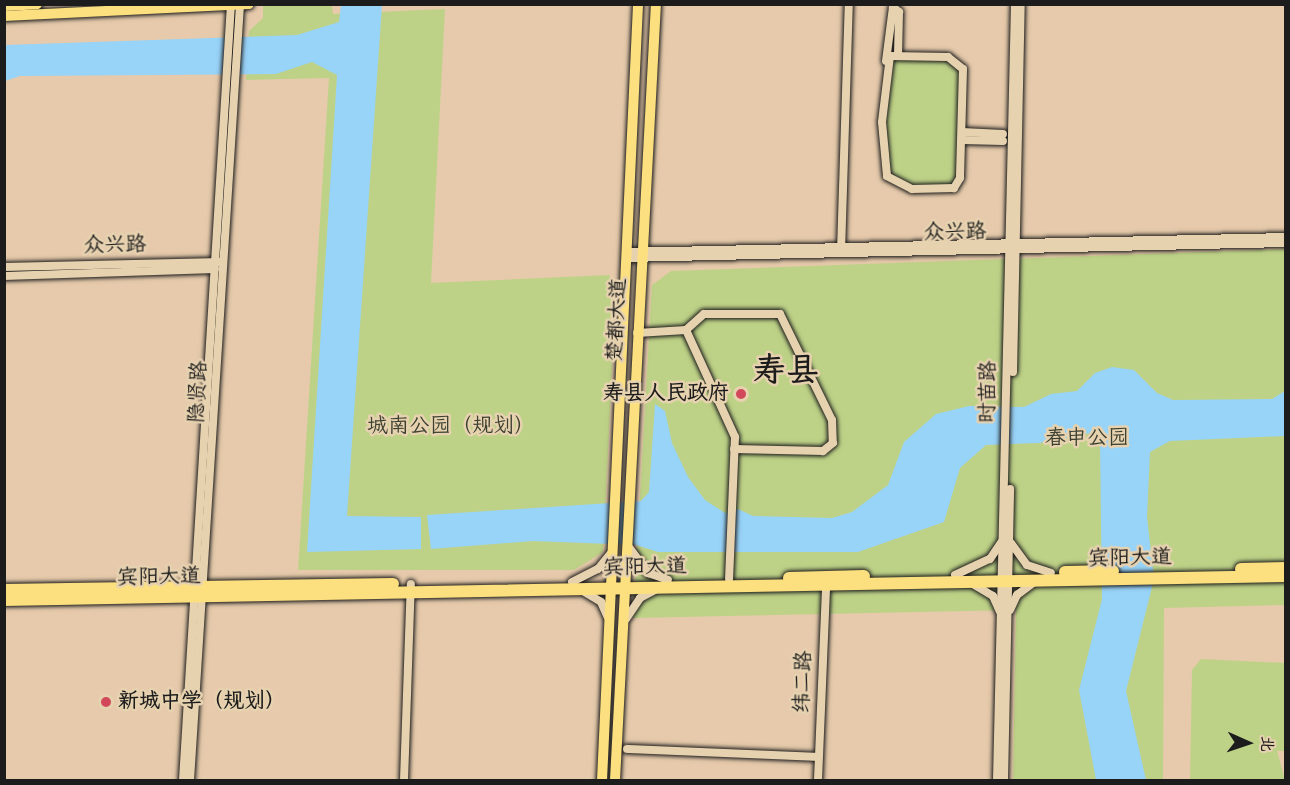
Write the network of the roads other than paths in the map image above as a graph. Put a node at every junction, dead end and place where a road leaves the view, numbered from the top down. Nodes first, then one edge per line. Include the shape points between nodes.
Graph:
1 (37, 4) edge
2 (249, 4) edge
3 (638, 4) edge
4 (656, 4) edge
5 (849, 4) edge
6 (1015, 4) edge
7 (1021, 4) edge
8 (236, 5) edge
9 (4, 6) edge
10 (4, 16) edge
11 (898, 55) junction
12 (886, 62) junction
13 (962, 136) junction
14 (1003, 137) dead end
15 (1286, 237) edge
16 (1286, 243) edge
17 (1011, 246) junction
18 (841, 251) junction
19 (626, 255) junction
20 (640, 258) junction
21 (226, 262) junction
22 (215, 265) junction
23 (4, 267) edge
24 (4, 276) edge
25 (686, 330) junction
26 (637, 333) junction
27 (734, 449) junction
28 (1007, 535) junction
29 (628, 545) junction
30 (613, 547) junction
31 (1286, 568) edge
32 (1173, 574) junction
33 (1286, 576) edge
34 (1050, 577) junction
35 (957, 578) junction
36 (1006, 578) junction
37 (729, 579) junction
38 (667, 583) junction
39 (625, 584) junction
40 (611, 585) junction
41 (572, 586) junction
42 (826, 586) junction
43 (411, 588) junction
44 (4, 590) edge
45 (199, 592) junction
46 (4, 600) edge
47 (1005, 623) junction
48 (623, 626) junction
49 (609, 627) junction
50 (605, 707) junction
51 (619, 708) junction
52 (604, 744) junction
53 (622, 747) junction
54 (816, 756) dead end
55 (183, 780) edge
56 (190, 780) edge
57 (404, 780) edge
58 (602, 780) edge
59 (615, 780) edge
60 (818, 780) edge
61 (997, 780) edge
62 (1004, 780) edge

1 - 9 main road
2 - 8 main road
3 - 19 main road, 楚都大道
4 - 20 main road, 楚都大道
5 - 18 street
6 - 17 street, 时苗路
7 - 17 street, 时苗路
8 - 10 main road
8 - 21 street, 隐贤路
8 - 22 street, 隐贤路
11 - 12 street
11 - 12 street via 900,14 892,7
11 - 13 street via 960,63
12 - 13 street via 882,122 887,176 912,189 954,189 960,178
13 - 14 street
15 - 17 street, 众兴路
16 - 17 street, 众兴路
17 - 18 street, 众兴路
17 - 28 street, 时苗路
18 - 19 street, 众兴路
18 - 20 street, 众兴路
19 - 20 street, 众兴路
19 - 30 main road, 楚都大道
20 - 26 main road, 楚都大道
21 - 22 street, 众兴路
21 - 45 street, 隐贤路
22 - 23 street, 众兴路
22 - 24 street, 众兴路
22 - 45 street, 隐贤路
25 - 26 street
25 - 27 street via 735,437
25 - 27 street via 704,314 780,314 832,420 833,443 823,451
26 - 29 main road, 楚都大道
27 - 37 street
28 - 34 street via 1019,559
28 - 35 street via 990,559
28 - 36 street, 时苗路
29 - 38 street via 648,573
29 - 39 main road, 楚都大道
30 - 40 main road, 楚都大道
30 - 41 street via 598,569
31 - 32 highway, 宾阳大道
32 - 33 highway, 宾阳大道
32 - 34 highway, 宾阳大道
34 - 36 highway, 宾阳大道
34 - 47 street via 1017,595
35 - 36 highway, 宾阳大道
35 - 37 highway, 宾阳大道
35 - 42 highway, 宾阳大道
35 - 47 street via 993,596
36 - 47 street, 时苗路
37 - 38 highway, 宾阳大道
38 - 39 highway, 宾阳大道
38 - 42 highway, 宾阳大道
38 - 48 street via 640,598
39 - 40 highway, 宾阳大道
39 - 48 main road, 楚都大道
40 - 41 highway, 宾阳大道
40 - 49 main road, 楚都大道
41 - 43 highway, 宾阳大道
41 - 49 street via 601,602
42 - 60 street, 纬二路
43 - 45 highway, 宾阳大道
43 - 57 street
44 - 45 highway, 宾阳大道
45 - 46 highway, 宾阳大道
45 - 55 street, 隐贤路
45 - 56 street, 隐贤路
47 - 61 street, 时苗路
47 - 62 street, 时苗路
48 - 51 main road, 楚都大道
49 - 50 main road, 楚都大道
50 - 51 main road
50 - 52 main road, 楚都大道
51 - 53 main road, 楚都大道
52 - 53 main road
52 - 58 main road, 楚都大道
53 - 54 street
53 - 59 main road, 楚都大道

